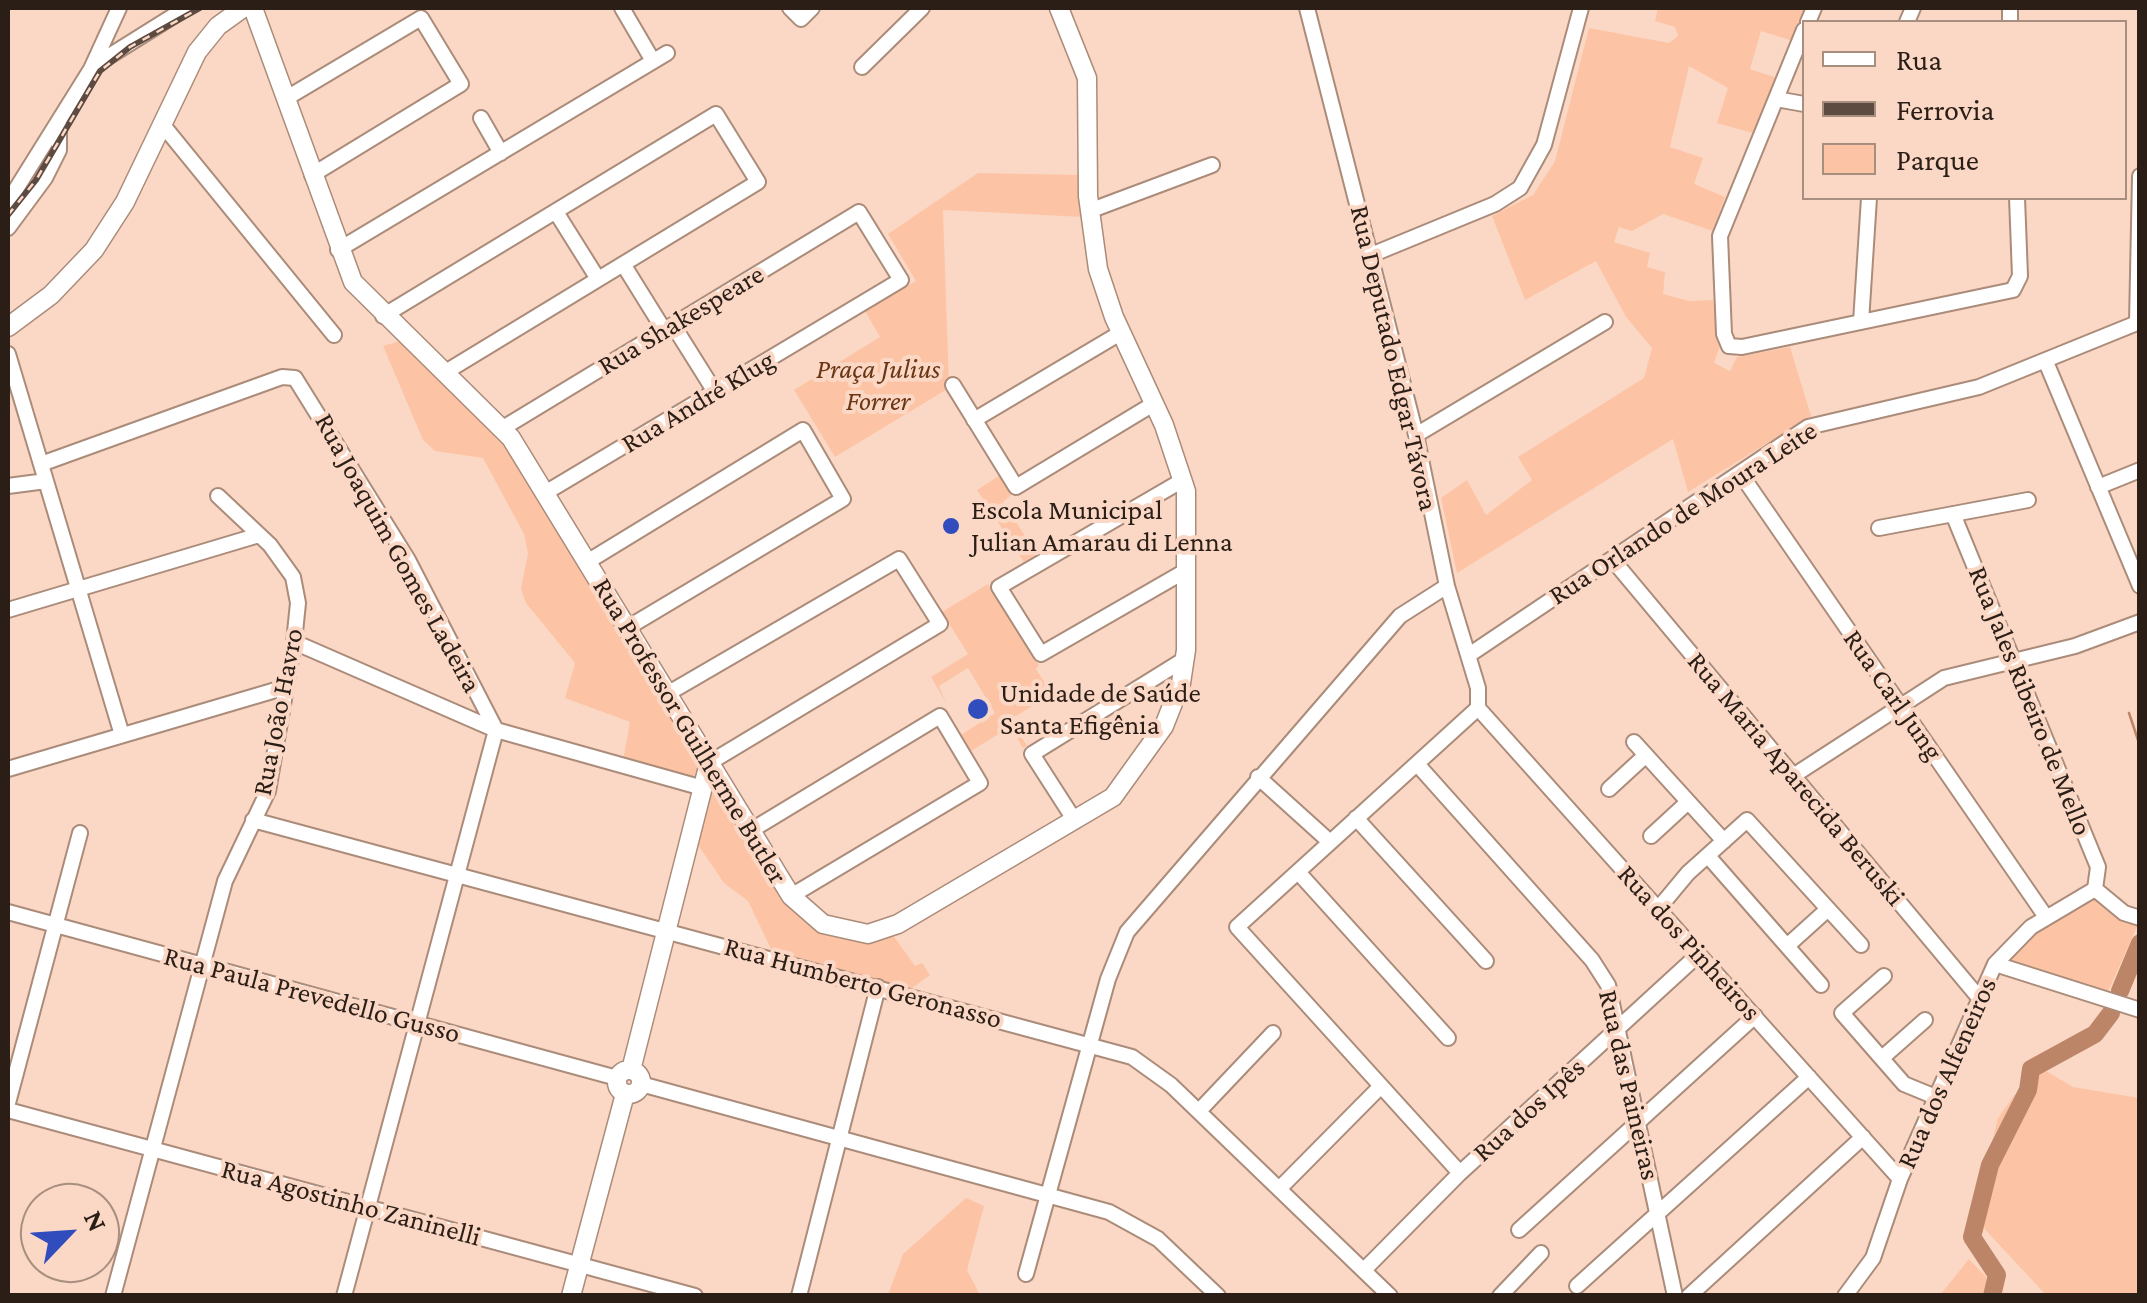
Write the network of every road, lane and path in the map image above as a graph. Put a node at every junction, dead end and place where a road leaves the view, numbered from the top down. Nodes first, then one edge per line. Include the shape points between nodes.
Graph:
1 (119, 8) edge
2 (186, 8) edge
3 (253, 8) edge
4 (622, 8) edge
5 (922, 8) edge
6 (1059, 8) edge
7 (1306, 8) edge
8 (1581, 8) edge
9 (231, 11) edge
10 (1802, 35) edge
11 (667, 53) dead end
12 (653, 61) junction
13 (862, 67) dead end
14 (90, 69) junction
15 (285, 99) junction
16 (1776, 99) junction
17 (1802, 104) edge
18 (481, 118) dead end
19 (58, 124) junction
20 (162, 124) junction
21 (501, 152) junction
22 (1212, 165) dead end
23 (312, 175) junction
24 (2140, 176) edge
25 (1869, 200) edge
26 (2013, 200) edge
27 (8, 202) edge
28 (1089, 211) junction
29 (556, 212) junction
30 (859, 212) joint
31 (8, 228) edge
32 (338, 250) junction
33 (1371, 255) junction
34 (624, 264) junction
35 (598, 279) junction
36 (383, 316) junction
37 (1604, 322) dead end
38 (1861, 322) junction
39 (8, 327) edge
40 (669, 328) junction
41 (1122, 332) junction
42 (334, 335) dead end
43 (8, 354) edge
44 (2046, 362) junction
45 (444, 373) junction
46 (953, 386) dead end
47 (715, 392) junction
48 (1154, 403) junction
49 (974, 420) junction
50 (503, 428) junction
51 (1416, 436) junction
52 (41, 464) junction
53 (2140, 470) edge
54 (1740, 472) junction
55 (1183, 480) junction
56 (46, 481) junction
57 (8, 486) edge
58 (2098, 487) junction
59 (545, 493) junction
60 (218, 496) dead end
61 (2028, 500) dead end
62 (1953, 514) junction
63 (1879, 528) dead end
64 (259, 535) junction
65 (1612, 558) junction
66 (587, 562) junction
67 (1187, 570) junction
68 (1447, 586) junction
69 (2140, 586) edge
70 (78, 589) junction
71 (8, 610) edge
72 (2140, 622) edge
73 (627, 628) junction
74 (294, 642) junction
75 (1468, 655) junction
76 (1185, 659) junction
77 (2014, 659) junction
78 (286, 687) junction
79 (667, 694) junction
80 (1899, 704) junction
81 (1478, 708) junction
82 (496, 730) junction
83 (122, 735) junction
84 (1634, 742) dead end
85 (1646, 755) junction
86 (709, 763) junction
87 (1417, 764) junction
88 (8, 769) edge
89 (1793, 776) junction
90 (1258, 777) junction
91 (704, 788) junction
92 (1609, 789) dead end
93 (1688, 802) junction
94 (1356, 818) junction
95 (253, 820) junction
96 (1075, 821) junction
97 (750, 831) junction
98 (80, 833) dead end
99 (1651, 836) dead end
100 (1724, 841) junction
101 (1330, 842) junction
102 (1708, 856) junction
103 (1298, 872) junction
104 (458, 875) junction
105 (2095, 889) junction
106 (791, 896) junction
107 (1658, 909) junction
108 (1828, 909) junction
109 (8, 912) edge
110 (2046, 917) junction
111 (2140, 918) edge
112 (55, 926) junction
113 (667, 931) junction
114 (1861, 945) dead end
115 (1787, 946) junction
116 (1699, 954) junction
117 (1486, 961) dead end
118 (1995, 964) junction
119 (202, 965) junction
120 (1884, 976) dead end
121 (1822, 984) dead end
122 (878, 988) junction
123 (1980, 999) junction
124 (2140, 1010) edge
125 (1755, 1016) junction
126 (1925, 1020) dead end
127 (417, 1024) junction
128 (1619, 1028) junction
129 (1273, 1034) dead end
130 (1448, 1038) dead end
131 (1090, 1044) junction
132 (1882, 1058) junction
133 (1810, 1077) junction
134 (629, 1082) junction
135 (1382, 1086) junction
136 (1938, 1098) junction
137 (8, 1106) edge
138 (1198, 1112) junction
139 (1638, 1122) junction
140 (1863, 1137) junction
141 (839, 1138) junction
142 (152, 1149) junction
143 (1460, 1173) junction
144 (1900, 1178) junction
145 (1279, 1189) junction
146 (1048, 1195) junction
147 (368, 1207) junction
148 (1658, 1213) junction
149 (1519, 1230) dead end
150 (1541, 1253) dead end
151 (579, 1264) junction
152 (1364, 1270) junction
153 (1026, 1274) dead end
154 (1577, 1286) dead end
155 (113, 1296) edge
156 (344, 1296) edge
157 (571, 1296) edge
158 (695, 1296) edge
159 (798, 1296) edge
160 (1218, 1296) edge
161 (1390, 1296) edge
162 (1500, 1296) edge
163 (1676, 1296) edge
164 (1690, 1296) edge
165 (1845, 1296) edge

1 - 14 street
2 - 14 street
3 - 15 main road, Rua Professor Guilherme Butler
4 - 12 street
5 - 13 street
6 - 28 main road, Rua Professor Guilherme Butler via 1087,78
7 - 33 street, Rua Deputado Edgar Távora
8 - 33 street via 1544,145 1520,188
9 - 20 main road via 198,52
10 - 16 street
11 - 12 street
12 - 21 street
14 - 19 street
15 - 23 main road, Rua Professor Guilherme Butler
15 - 23 street via 420,18 462,84
16 - 17 street
16 - 38 street via 1720,236 1724,334 1729,346
18 - 21 street
19 - 27 street
19 - 31 street via 59,150 46,178
20 - 39 main road via 94,250
20 - 42 street
21 - 32 street
22 - 28 street
23 - 32 main road, Rua Professor Guilherme Butler
24 - 44 street, Rua Orlando de Moura Leite via 2137,323
25 - 38 street
26 - 38 street via 2018,286
28 - 41 main road, Rua Professor Guilherme Butler via 1098,269
29 - 34 street via 716,114 758,182
29 - 35 street
29 - 36 street
30 - 40 street, Rua Shakespeare
30 - 47 street, Rua André Klug via 901,280
32 - 36 main road, Rua Professor Guilherme Butler via 353,282
33 - 51 street, Rua Deputado Edgar Távora
34 - 35 street
34 - 40 street
35 - 45 street
36 - 45 main road, Rua Professor Guilherme Butler
37 - 51 street
40 - 47 street
40 - 50 street, Rua Shakespeare
41 - 48 main road, Rua Professor Guilherme Butler
41 - 49 street
43 - 52 street
44 - 54 street, Rua Orlando de Moura Leite via 1955,394 1819,422
44 - 58 street
45 - 50 main road, Rua Professor Guilherme Butler
46 - 49 street
47 - 59 street, Rua André Klug
48 - 49 street via 1016,487
48 - 55 main road, Rua Professor Guilherme Butler
50 - 59 main road, Rua Professor Guilherme Butler
51 - 68 street, Rua Deputado Edgar Távora
52 - 56 street
52 - 82 street, Rua Joaquim Gomes Ladeira via 282,377 295,378 398,544
53 - 58 street
54 - 65 street, Rua Orlando de Moura Leite
54 - 80 street, Rua Carl Jung
55 - 67 main road, Rua Professor Guilherme Butler
55 - 67 street via 999,587 1041,654
56 - 57 street
56 - 70 street
58 - 69 street
59 - 66 main road, Rua Professor Guilherme Butler
60 - 64 street, Rua João Havro
61 - 62 street
62 - 63 street
62 - 77 street, Rua Jales Ribeiro de Mello
64 - 70 street
64 - 74 street, Rua João Havro via 292,577 298,603
65 - 75 street, Rua Orlando de Moura Leite
65 - 89 street, Rua Maria Aparecida Beruski
66 - 73 main road, Rua Professor Guilherme Butler
66 - 73 street via 803,430 843,499
67 - 76 main road, Rua Professor Guilherme Butler
68 - 75 street, Rua Deputado Edgar Távora
68 - 90 street via 1400,616
70 - 71 street
70 - 83 street
72 - 77 street
73 - 79 main road, Rua Professor Guilherme Butler
74 - 78 street, Rua João Havro
74 - 82 street
75 - 81 street, Rua Deputado Edgar Távora
76 - 96 main road, Rua Professor Guilherme Butler via 1164,726 1113,797
76 - 96 street via 1032,754
77 - 80 street via 1958,672
77 - 105 street, Rua Jales Ribeiro de Mello via 2098,867
78 - 83 street
78 - 95 street, Rua João Havro via 268,791
79 - 86 main road, Rua Professor Guilherme Butler
79 - 86 street via 899,559 940,624
80 - 89 street
80 - 110 street, Rua Carl Jung
81 - 87 street
81 - 107 street, Rua dos Pinheiros
82 - 91 street
82 - 104 street
83 - 88 street
84 - 85 street
85 - 92 street
85 - 93 street
86 - 91 main road
86 - 97 main road, Rua Professor Guilherme Butler
87 - 94 street
87 - 128 street, Rua das Paineiras via 1592,960 1608,985
89 - 123 street, Rua Maria Aparecida Beruski
90 - 101 street
90 - 131 street via 1127,932
91 - 113 main road
93 - 99 street
93 - 100 street
94 - 101 street
94 - 117 street
95 - 104 street, Rua Humberto Geronasso
95 - 119 street, Rua João Havro via 228,871
96 - 106 main road, Rua Professor Guilherme Butler via 878,933 823,924
97 - 106 main road, Rua Professor Guilherme Butler
97 - 106 street via 940,716 980,783
98 - 112 street
100 - 102 street
100 - 108 street via 1747,820
101 - 103 street
102 - 107 street
102 - 115 street
103 - 130 street
103 - 135 street via 1237,927
104 - 113 street, Rua Humberto Geronasso
104 - 127 street
105 - 110 street, Rua dos Alfeneiros
105 - 111 street
107 - 116 street, Rua dos Pinheiros
108 - 114 street
108 - 115 street
109 - 112 street, Rua Paula Prevedello Gusso
110 - 118 street, Rua dos Alfeneiros
112 - 119 street, Rua Paula Prevedello Gusso
112 - 137 street
113 - 122 street, Rua Humberto Geronasso
113 - 134 main road
115 - 121 street
116 - 125 street, Rua dos Pinheiros
116 - 128 street, Rua dos Ipês
118 - 123 street, Rua dos Alfeneiros
118 - 124 street
119 - 127 street, Rua Paula Prevedello Gusso
119 - 142 street, Rua João Havro
120 - 132 street via 1842,1013
122 - 131 street, Rua Humberto Geronasso
122 - 141 street
123 - 136 street, Rua dos Alfeneiros
125 - 133 street, Rua dos Pinheiros
125 - 139 street
126 - 132 street
127 - 134 street, Rua Paula Prevedello Gusso
127 - 147 street
128 - 139 street, Rua das Paineiras
128 - 143 street, Rua dos Ipês
129 - 138 street
131 - 138 street, Rua Humberto Geronasso via 1147,1065
131 - 146 street
132 - 136 street via 1904,1084
133 - 140 street, Rua dos Pinheiros
133 - 148 street
134 - 141 street, Rua Paula Prevedello Gusso
134 - 151 main road
135 - 143 street
135 - 145 street
136 - 144 street, Rua dos Alfeneiros
137 - 142 street, Rua Agostinho Zaninelli
138 - 145 street, Rua Humberto Geronasso
139 - 148 street, Rua das Paineiras
139 - 149 street
140 - 144 street, Rua dos Pinheiros
140 - 164 street
141 - 146 street, Rua Paula Prevedello Gusso
141 - 159 street
142 - 147 street, Rua Agostinho Zaninelli
142 - 155 street, Rua João Havro
143 - 152 street, Rua dos Ipês
144 - 165 street, Rua dos Alfeneiros via 1873,1258
145 - 152 street, Rua Humberto Geronasso
146 - 153 street
146 - 160 street, Rua Paula Prevedello Gusso via 1142,1227
147 - 151 street, Rua Agostinho Zaninelli
147 - 156 street
148 - 154 street
148 - 163 street, Rua das Paineiras
150 - 162 street
151 - 157 main road
151 - 158 street, Rua Agostinho Zaninelli
152 - 161 street, Rua Humberto Geronasso

